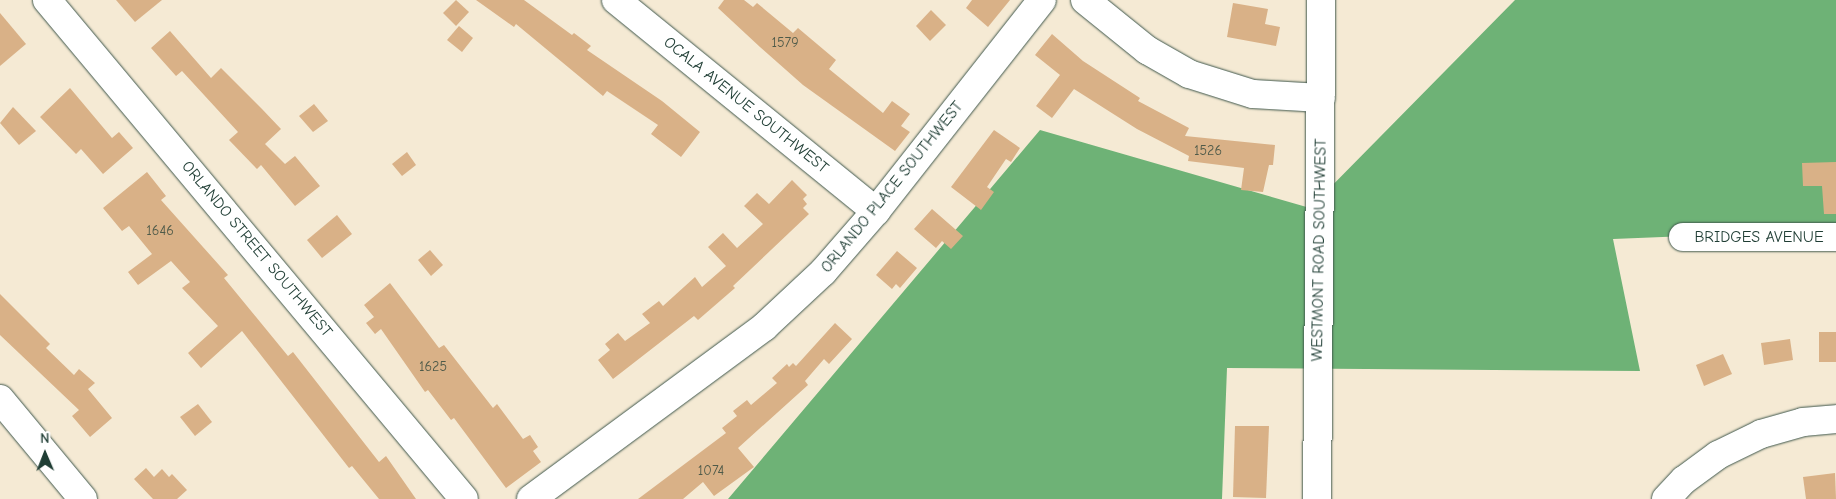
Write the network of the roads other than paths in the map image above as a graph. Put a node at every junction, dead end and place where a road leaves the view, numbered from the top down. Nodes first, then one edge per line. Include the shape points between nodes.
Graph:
1 (47, 0) edge
2 (616, 0) edge
3 (1042, 0) edge
4 (1085, 0) edge
5 (1321, 0) edge
6 (1320, 98) junction
7 (876, 211) junction
8 (1836, 237) edge
9 (1682, 238) dead end
10 (0, 399) edge
11 (1836, 419) edge
12 (80, 498) edge
13 (464, 499) edge
14 (531, 499) edge
15 (1317, 499) edge
16 (1666, 499) edge

1 - 13 street, ORLANDO STREET SOUTHWEST
2 - 7 street, OCALA AVENUE SOUTHWEST
3 - 7 street, ORLANDO PLACE SOUTHWEST
4 - 6 street via 1147,50 1189,74 1253,94
5 - 6 street, WESTMONT ROAD SOUTHWEST
6 - 15 street, WESTMONT ROAD SOUTHWEST
7 - 14 street, ORLANDO PLACE SOUTHWEST via 823,272 764,327
8 - 9 street, BRIDGES AVENUE
10 - 12 street
11 - 16 street via 1803,422 1761,434 1718,455 1684,480

